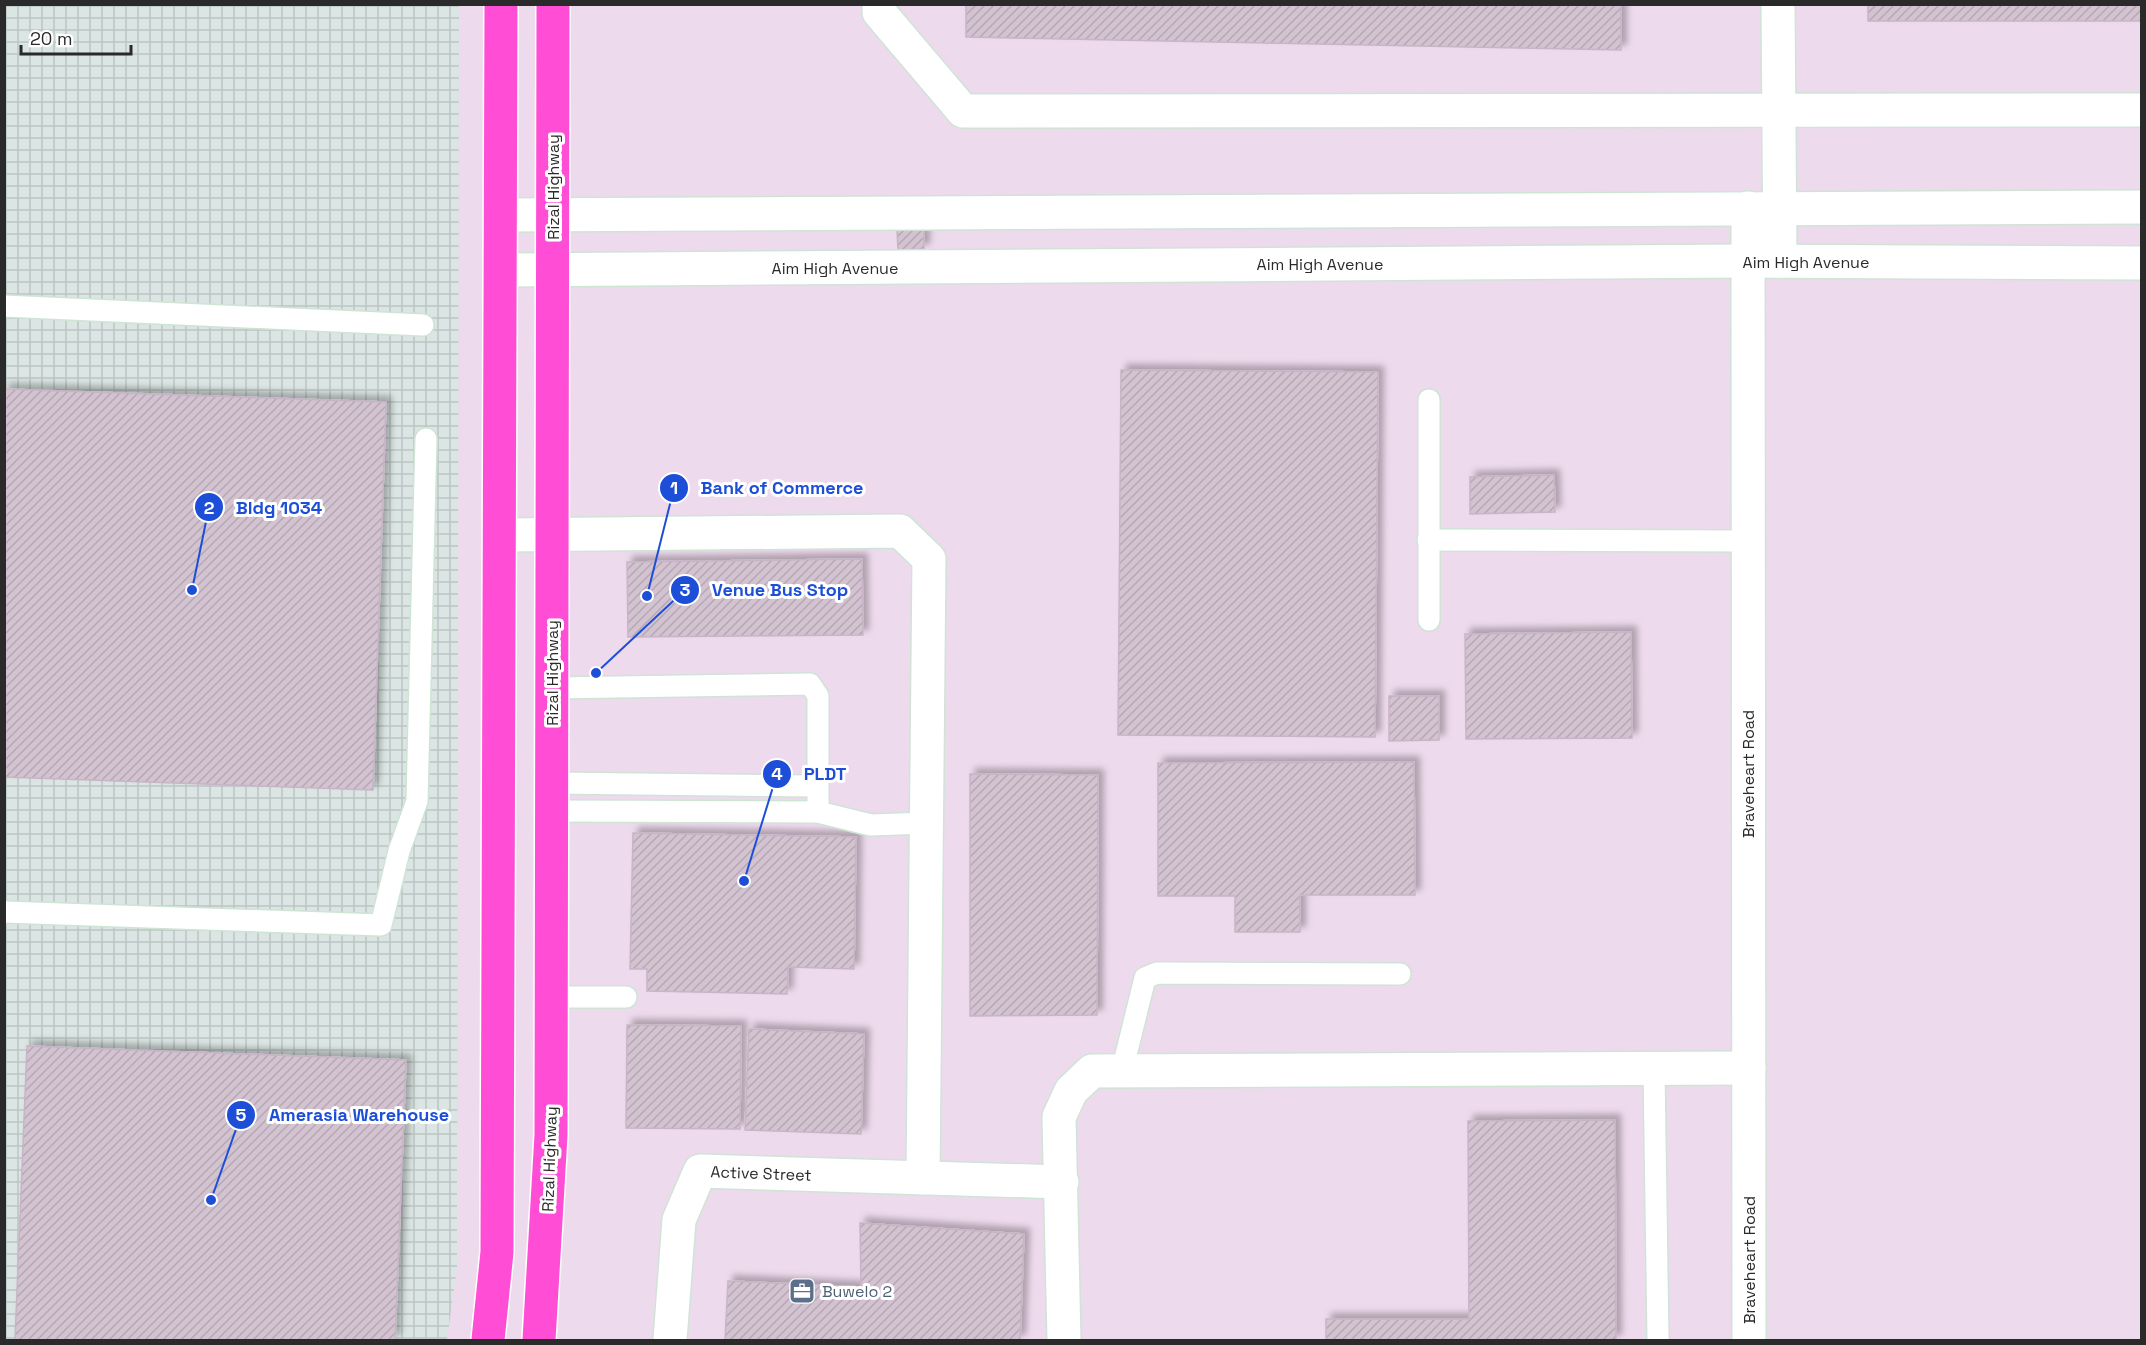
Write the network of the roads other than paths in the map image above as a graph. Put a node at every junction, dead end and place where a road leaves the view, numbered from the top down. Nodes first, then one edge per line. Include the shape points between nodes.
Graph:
1 (501, 4) edge
2 (554, 4) edge
3 (879, 4) edge
4 (1778, 4) edge
5 (2142, 110) edge
6 (1779, 111) junction
7 (1748, 207) junction
8 (2142, 207) edge
9 (1780, 208) junction
10 (500, 215) junction
11 (553, 215) junction
12 (1747, 261) junction
13 (1780, 261) junction
14 (2142, 263) edge
15 (500, 270) junction
16 (553, 270) junction
17 (4, 306) edge
18 (423, 325) dead end
19 (1429, 400) dead end
20 (426, 439) dead end
21 (499, 535) junction
22 (552, 535) junction
23 (1428, 540) junction
24 (1748, 541) junction
25 (1429, 620) dead end
26 (552, 688) junction
27 (817, 786) junction
28 (553, 797) junction
29 (818, 812) junction
30 (927, 823) junction
31 (4, 912) edge
32 (1400, 974) dead end
33 (626, 997) dead end
34 (552, 998) junction
35 (1654, 1068) junction
36 (1749, 1068) junction
37 (1122, 1071) junction
38 (923, 1178) junction
39 (1062, 1182) junction
40 (488, 1341) edge
41 (539, 1341) edge
42 (670, 1341) edge
43 (1064, 1341) edge
44 (1658, 1341) edge
45 (1749, 1341) edge

1 - 10 main road
2 - 11 main road, Rizal Highway
3 - 6 street via 879,12 963,111
4 - 6 street
5 - 6 street
6 - 9 street
7 - 9 street
7 - 11 street
7 - 12 street, Braveheart Road
8 - 9 street
9 - 13 street
10 - 11 street
10 - 15 main road
11 - 16 main road, Rizal Highway
12 - 13 street, Aim High Avenue
12 - 16 street, Aim High Avenue
12 - 24 street, Braveheart Road
13 - 14 street, Aim High Avenue
15 - 16 street, Aim High Avenue
15 - 21 main road
16 - 22 main road, Rizal Highway
17 - 18 lane
19 - 23 lane
20 - 31 lane via 417,801 399,851 381,925
21 - 22 street
21 - 40 main road via 496,1252
22 - 26 main road, Rizal Highway
22 - 30 street via 900,531 929,559
23 - 24 lane
23 - 25 lane
24 - 36 street, Braveheart Road
26 - 27 lane via 810,684 818,696
26 - 28 main road, Rizal Highway
27 - 28 lane
27 - 29 lane
28 - 29 lane
28 - 34 main road, Rizal Highway
29 - 30 lane via 871,825
30 - 38 street
32 - 37 lane via 1158,973 1145,978
33 - 34 lane
34 - 41 main road, Rizal Highway via 551,1135
35 - 36 street
35 - 37 street
35 - 44 lane
36 - 45 street, Braveheart Road
37 - 39 street via 1092,1071 1071,1091 1059,1117
38 - 39 street
38 - 42 street, Active Street via 700,1172 679,1220
39 - 43 street

